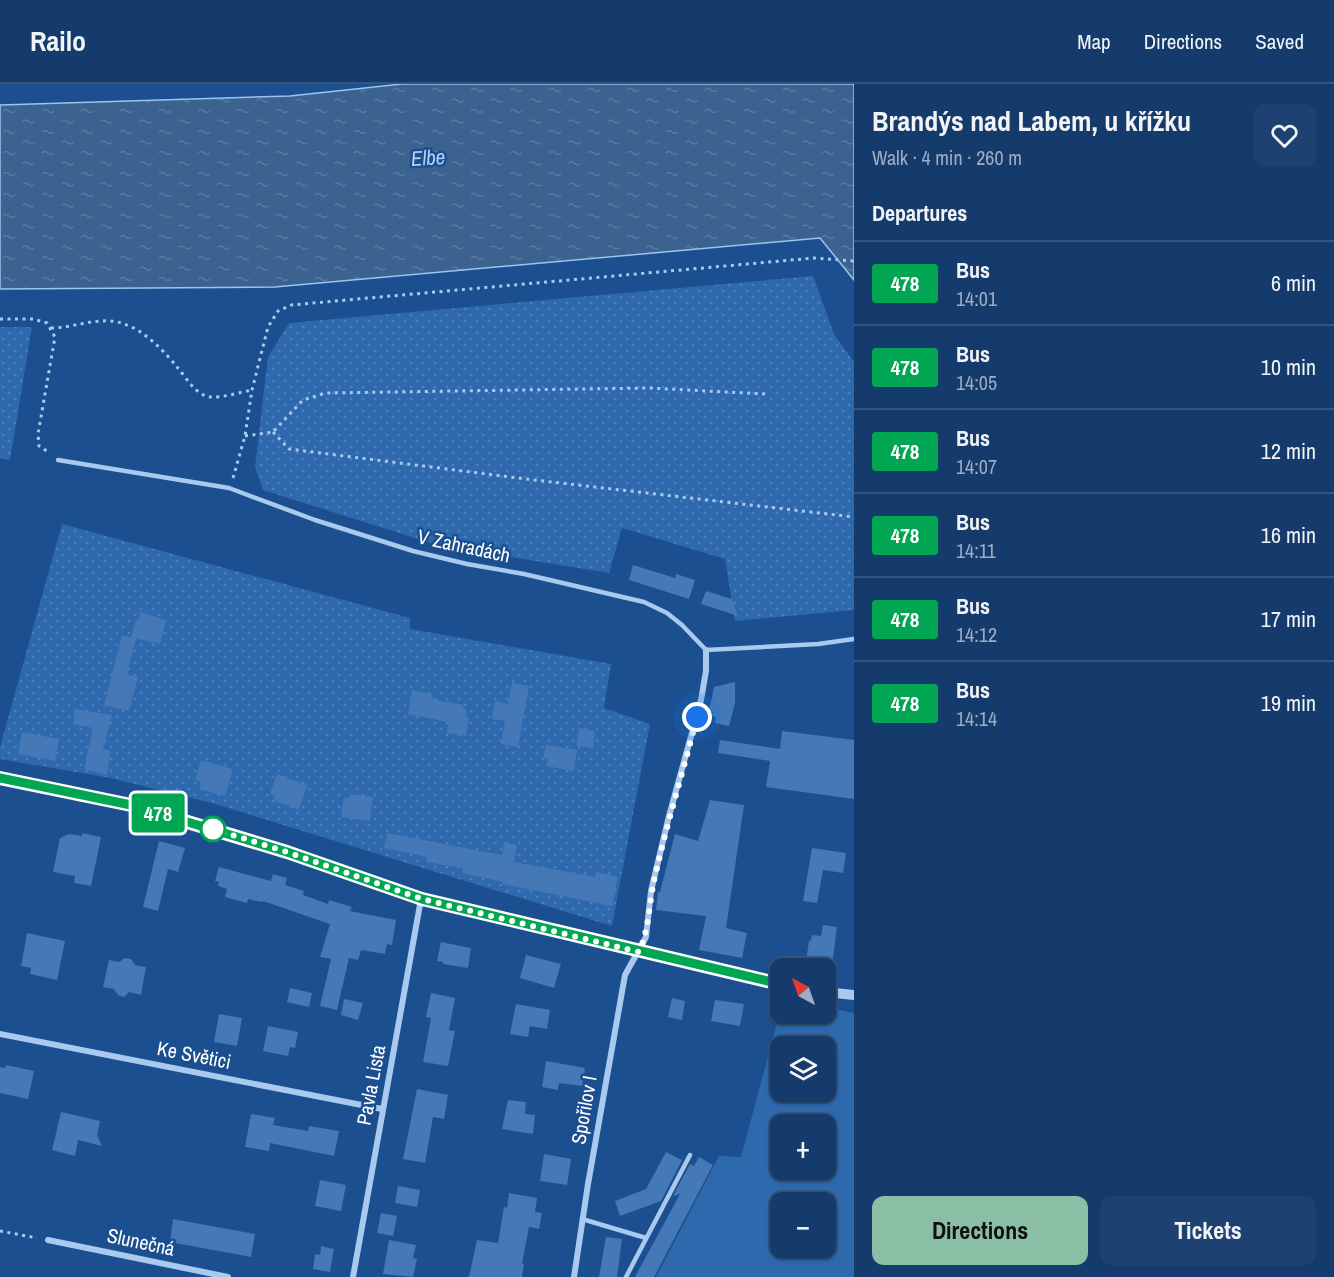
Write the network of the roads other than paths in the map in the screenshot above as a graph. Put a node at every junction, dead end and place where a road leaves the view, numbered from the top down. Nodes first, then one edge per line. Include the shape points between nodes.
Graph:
1 (58, 460) road end
2 (854, 639) edge
3 (706, 650) junction
4 (0, 778) edge
5 (422, 899) junction
6 (639, 952) junction
7 (770, 982) edge
8 (836, 993) edge
9 (854, 995) edge
10 (0, 1034) edge
11 (382, 1109) junction
12 (690, 1155) dead end
13 (582, 1219) junction
14 (646, 1238) junction
15 (48, 1240) road end
16 (228, 1277) edge
17 (352, 1277) edge
18 (574, 1277) edge
19 (626, 1277) edge

1 - 3 lane, V Zahradách via 229,488 413,551 644,602 667,613
2 - 3 lane
3 - 6 street, Spořilov I via 701,700 669,816 651,891 646,937
4 - 5 street via 131,805 287,852
5 - 6 street
5 - 11 street, Pavla Lista
6 - 7 street
6 - 13 street, Spořilov I via 625,975
8 - 9 street
10 - 11 street, Ke Světici
11 - 17 street, Pavla Lista
12 - 14 lane
13 - 14 lane
13 - 18 street, Spořilov I
14 - 19 lane
15 - 16 street, Slunečná

